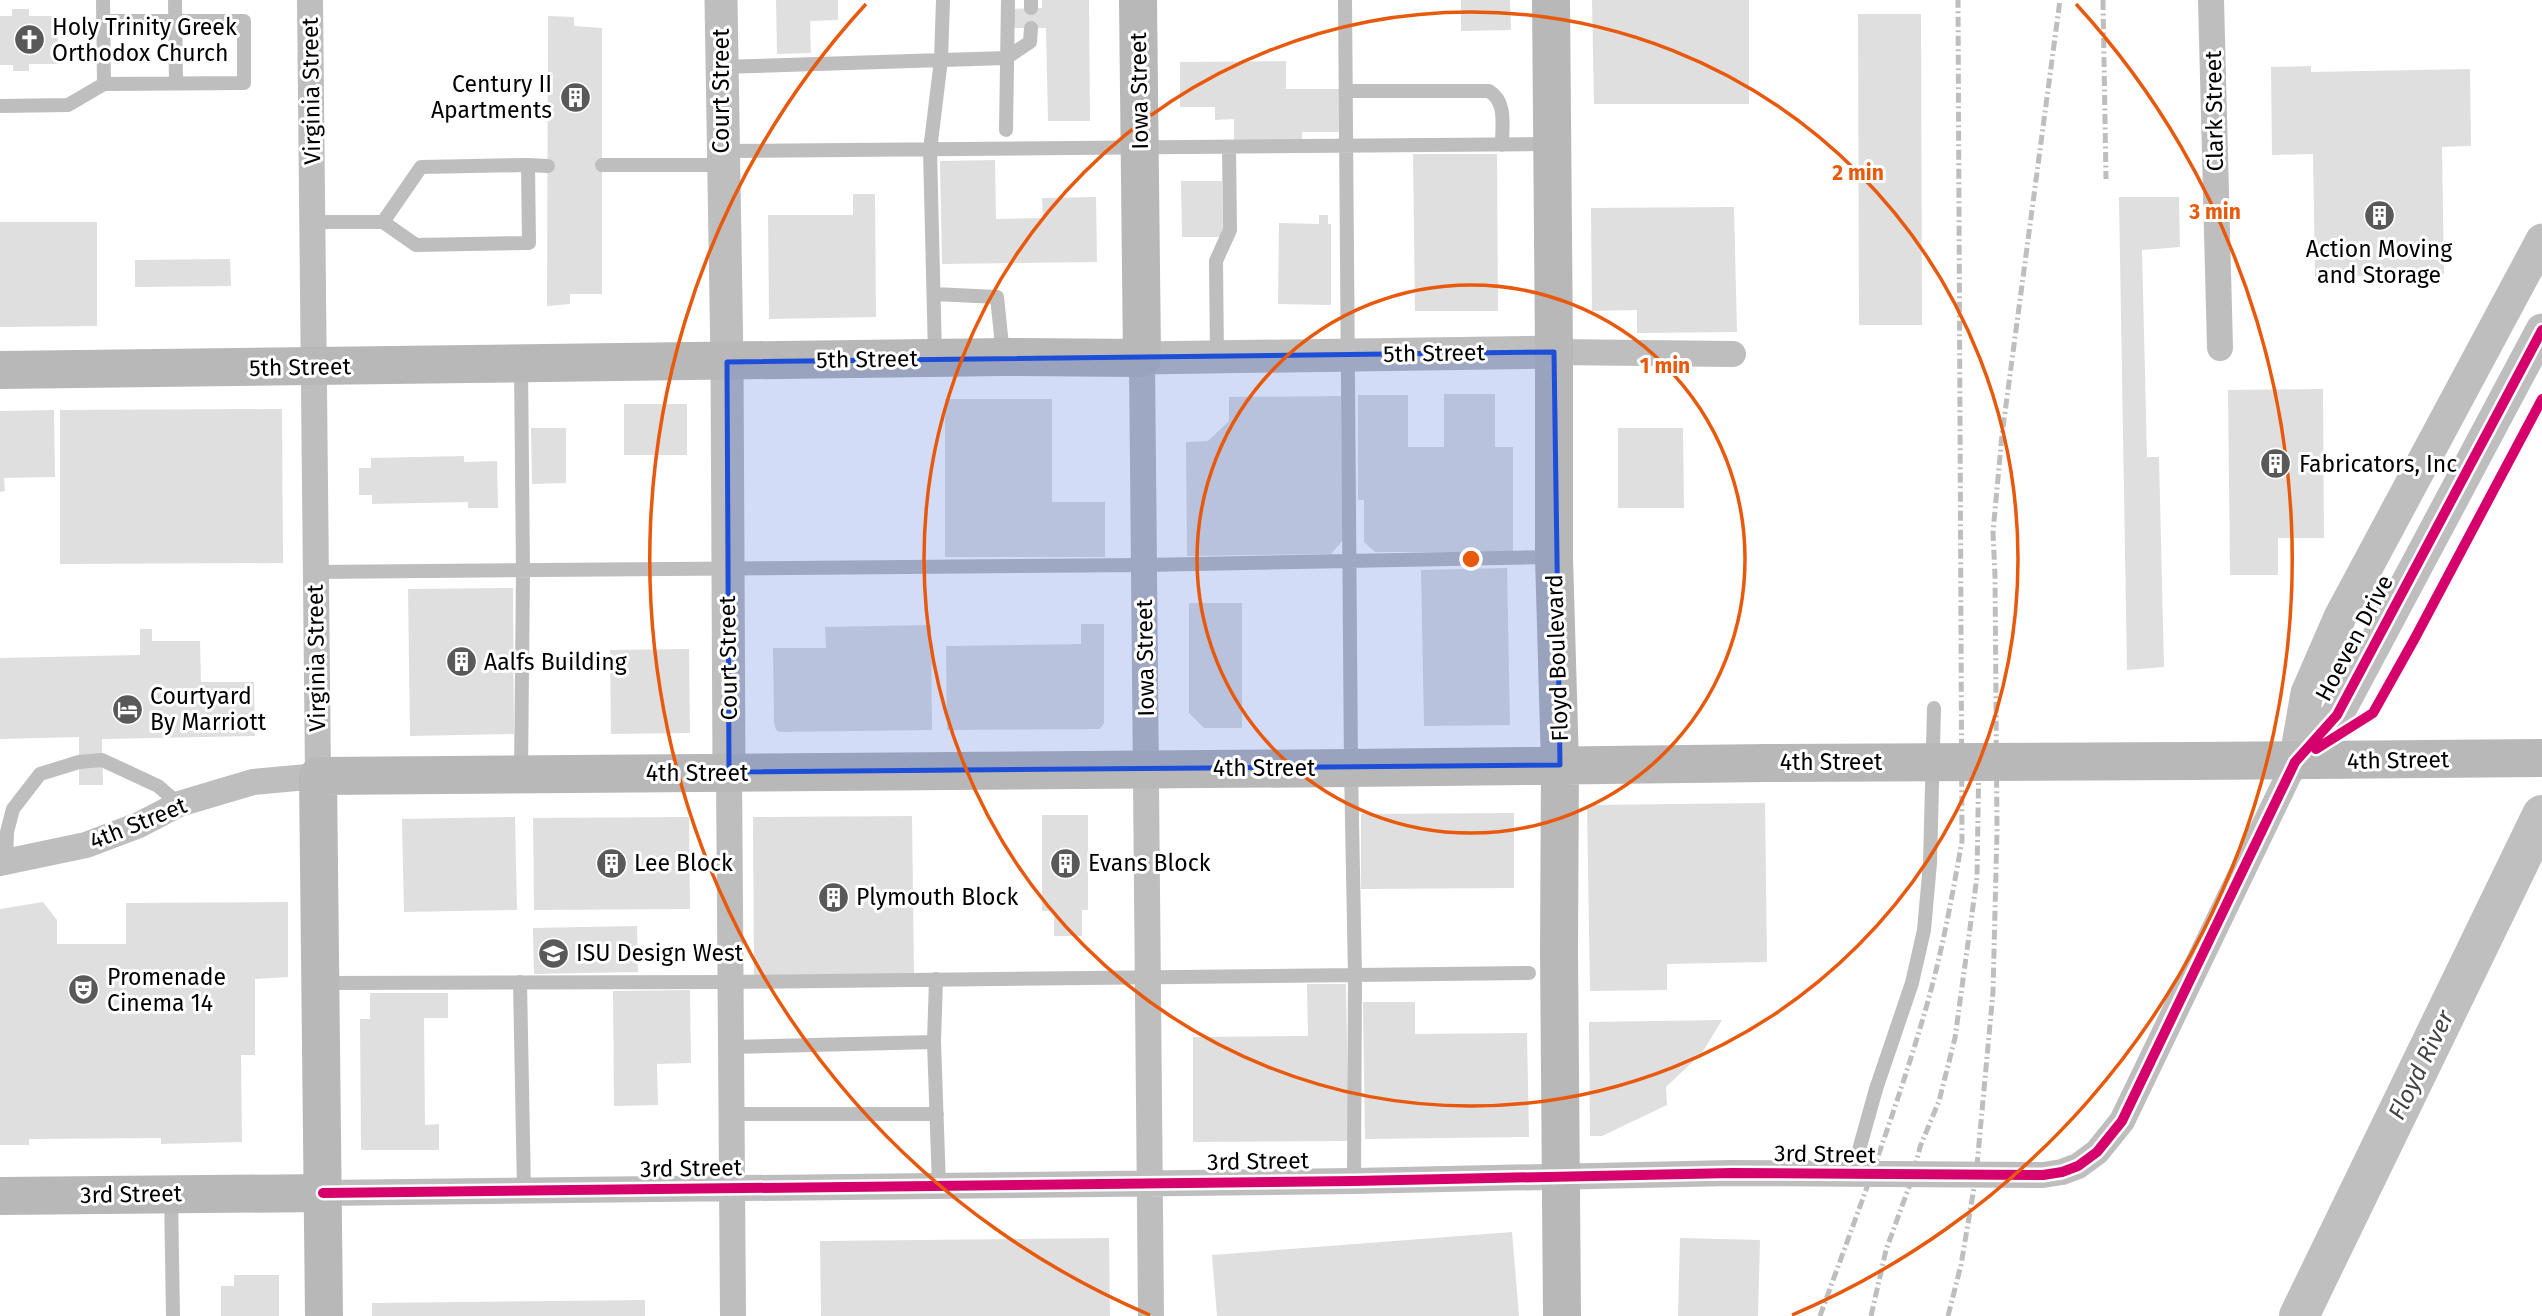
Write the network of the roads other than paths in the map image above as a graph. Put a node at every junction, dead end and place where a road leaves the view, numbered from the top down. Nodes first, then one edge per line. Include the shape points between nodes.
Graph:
1 (103, 0) edge
2 (175, 0) edge
3 (310, 0) edge
4 (721, 0) edge
5 (943, 0) edge
6 (1008, 0) edge
7 (1138, 0) edge
8 (1345, 0) edge
9 (1551, 0) edge
10 (2211, 0) edge
11 (103, 21) junction
12 (176, 22) junction
13 (1031, 28) dead end
14 (1006, 58) junction
15 (941, 60) junction
16 (721, 67) junction
17 (104, 83) junction
18 (176, 83) junction
19 (1346, 91) junction
20 (0, 106) edge
21 (1006, 130) dead end
22 (1552, 144) junction
23 (1502, 145) junction
24 (1346, 146) junction
25 (1229, 147) junction
26 (1140, 148) junction
27 (930, 150) junction
28 (722, 158) junction
29 (528, 165) junction
30 (602, 165) dead end
31 (548, 166) dead end
32 (312, 222) junction
33 (383, 222) junction
34 (2542, 240) edge
35 (934, 294) junction
36 (2542, 330) edge
37 (2220, 348) dead end
38 (1554, 352) junction
39 (1733, 354) dead end
40 (1348, 355) junction
41 (1003, 357) junction
42 (1217, 357) junction
43 (935, 358) junction
44 (1142, 358) junction
45 (727, 362) junction
46 (521, 364) junction
47 (314, 367) junction
48 (0, 370) edge
49 (1553, 557) junction
50 (1350, 561) junction
51 (1144, 565) junction
52 (726, 568) junction
53 (523, 571) junction
54 (315, 572) junction
55 (1934, 708) dead end
56 (2542, 758) edge
57 (2295, 762) junction
58 (1560, 765) junction
59 (1146, 768) junction
60 (1351, 768) junction
61 (729, 772) junction
62 (521, 774) junction
63 (318, 776) junction
64 (179, 804) junction
65 (3, 862) edge
66 (1544, 962) junction
67 (1148, 975) junction
68 (1355, 976) junction
69 (936, 979) junction
70 (520, 982) junction
71 (730, 982) junction
72 (321, 983) junction
73 (934, 1042) junction
74 (731, 1047) junction
75 (2143, 1076) joint
76 (732, 1114) junction
77 (937, 1114) junction
78 (1852, 1175) junction
79 (1354, 1181) junction
80 (1149, 1183) junction
81 (939, 1186) junction
82 (733, 1188) junction
83 (524, 1191) junction
84 (323, 1193) junction
85 (171, 1194) junction
86 (0, 1196) edge
87 (173, 1316) edge
88 (324, 1316) edge
89 (733, 1316) edge
90 (1151, 1316) edge
91 (1562, 1316) edge

1 - 11 lane
2 - 12 lane
3 - 32 street, Virginia Street
4 - 16 street, Court Street
5 - 15 lane
6 - 14 lane
7 - 26 main road, Iowa Street
8 - 19 lane
9 - 22 main road, Floyd Boulevard
10 - 37 street, Clark Street
11 - 12 lane
11 - 17 lane
12 - 18 lane
12 - 18 lane via 244,21 244,83
13 - 14 lane via 1030,42
14 - 15 lane
14 - 21 lane
15 - 16 lane
15 - 27 lane
16 - 28 street, Court Street
17 - 18 lane
17 - 20 lane via 68,105
19 - 23 lane via 1489,91 1498,97 1502,109
19 - 24 lane
22 - 23 lane
22 - 38 main road, Floyd Boulevard
23 - 24 lane
24 - 25 lane
24 - 40 lane
25 - 26 lane
25 - 42 lane via 1230,230 1216,261
26 - 27 lane
26 - 44 main road, Iowa Street
27 - 28 lane
27 - 35 lane
28 - 30 lane
28 - 45 street, Court Street
29 - 31 lane
29 - 33 lane via 421,167
29 - 33 lane via 529,243 416,244
32 - 33 lane
32 - 47 street, Virginia Street
34 - 57 street, Hoeven Drive via 2340,617 2307,693
35 - 41 lane via 997,297
35 - 43 lane
36 - 57 street, Hoeven Drive via 2337,715
38 - 39 street, 5th Street
38 - 40 street, 5th Street
38 - 49 main road, Floyd Boulevard
40 - 42 street, 5th Street
40 - 50 lane
41 - 43 main road, 5th Street
41 - 44 main road, 5th Street
42 - 44 street, 5th Street
43 - 45 main road, 5th Street
44 - 51 street, Iowa Street
45 - 46 main road, 5th Street
45 - 52 street, Court Street
46 - 47 main road, 5th Street
46 - 53 lane
47 - 48 main road, 5th Street
47 - 54 street, Virginia Street
49 - 50 lane
49 - 58 main road, Floyd Boulevard
50 - 51 lane
50 - 60 lane
51 - 52 lane
51 - 59 street, Iowa Street
52 - 53 lane
52 - 61 street, Court Street
53 - 54 lane
53 - 62 lane
54 - 63 street, Virginia Street
55 - 78 lane via 1924,930
56 - 57 main road, 4th Street
57 - 58 main road, 4th Street, bridge
57 - 75 street, Hoeven Drive
58 - 60 main road, 4th Street
58 - 66 main road, Floyd Boulevard
59 - 60 main road, 4th Street
59 - 61 main road, 4th Street
59 - 67 street, Iowa Street
60 - 68 lane
61 - 62 main road, 4th Street
61 - 71 street, Court Street
62 - 63 main road, 4th Street
63 - 64 street, 4th Street via 253,782
63 - 72 main road, Virginia Street
64 - 65 street, 4th Street via 86,845
64 - 65 lane via 158,786 103,760 40,774 13,808
66 - 68 lane
66 - 91 main road, Floyd Boulevard, bridge
67 - 68 lane
67 - 69 lane
67 - 80 street, Iowa Street
68 - 79 lane
69 - 71 lane
69 - 73 lane
70 - 71 lane
70 - 72 lane
70 - 83 lane
71 - 74 street, Court Street
72 - 84 main road, Virginia Street
73 - 74 lane
73 - 77 lane
74 - 76 street, Court Street
75 - 78 street, 3rd Street via 2122,1121 2097,1152 2062,1172
76 - 77 lane
76 - 82 street, Court Street
77 - 81 lane
78 - 79 street, 3rd Street
79 - 80 street, 3rd Street
80 - 81 street, 3rd Street
80 - 90 street, Iowa Street
81 - 82 street, 3rd Street
82 - 83 street, 3rd Street
82 - 89 street, Court Street
83 - 84 street, 3rd Street
84 - 85 main road, 3rd Street
84 - 88 main road, Virginia Street
85 - 86 main road, 3rd Street
85 - 87 lane

